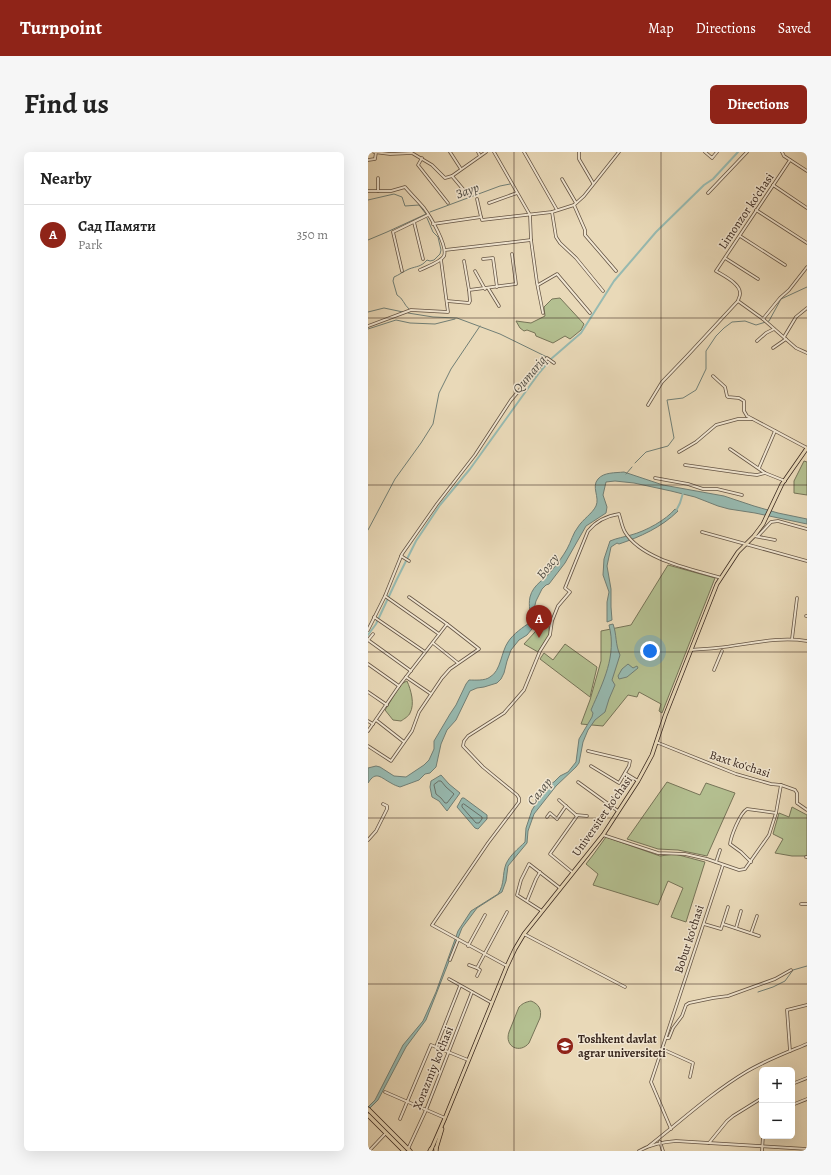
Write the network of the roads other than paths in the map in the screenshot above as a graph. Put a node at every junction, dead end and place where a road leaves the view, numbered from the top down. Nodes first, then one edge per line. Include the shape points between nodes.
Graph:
1 (375, 152) edge
2 (412, 152) edge
3 (450, 152) edge
4 (478, 152) edge
5 (486, 152) edge
6 (494, 152) edge
7 (524, 152) edge
8 (579, 152) edge
9 (619, 152) edge
10 (705, 152) edge
11 (717, 152) edge
12 (747, 152) edge
13 (782, 152) edge
14 (390, 153) edge
15 (480, 156) junction
16 (422, 158) junction
17 (368, 160) edge
18 (790, 160) junction
19 (461, 169) junction
20 (807, 171) edge
21 (452, 176) junction
22 (378, 178) dead end
23 (562, 179) dead end
24 (594, 183) junction
25 (773, 186) junction
26 (368, 191) edge
27 (378, 191) junction
28 (517, 193) junction
29 (708, 193) dead end
30 (468, 195) dead end
31 (477, 199) dead end
32 (448, 203) dead end
33 (489, 203) dead end
34 (576, 203) junction
35 (574, 205) junction
36 (807, 208) edge
37 (558, 210) junction
38 (756, 210) junction
39 (552, 212) junction
40 (428, 215) junction
41 (530, 215) junction
42 (481, 217) junction
43 (414, 222) junction
44 (433, 224) junction
45 (740, 236) junction
46 (531, 240) junction
47 (807, 243) edge
48 (445, 250) junction
49 (512, 254) dead end
50 (725, 258) junction
51 (424, 259) dead end
52 (483, 259) dead end
53 (441, 260) junction
54 (464, 261) dead end
55 (785, 265) dead end
56 (807, 267) edge
57 (420, 270) dead end
58 (402, 271) dead end
59 (475, 271) dead end
60 (616, 271) dead end
61 (758, 279) dead end
62 (538, 285) junction
63 (497, 287) junction
64 (487, 289) junction
65 (469, 290) junction
66 (603, 291) dead end
67 (738, 301) junction
68 (446, 302) junction
69 (499, 306) dead end
70 (807, 308) edge
71 (543, 313) dead end
72 (590, 313) dead end
73 (763, 319) junction
74 (368, 326) edge
75 (774, 329) junction
76 (785, 338) junction
77 (757, 341) dead end
78 (773, 348) dead end
79 (807, 353) edge
80 (554, 363) dead end
81 (713, 376) dead end
82 (648, 405) dead end
83 (753, 419) junction
84 (774, 431) junction
85 (807, 448) edge
86 (730, 449) dead end
87 (679, 452) dead end
88 (685, 465) dead end
89 (759, 468) junction
90 (765, 473) junction
91 (655, 478) dead end
92 (785, 480) junction
93 (742, 495) dead end
94 (807, 529) edge
95 (702, 532) dead end
96 (754, 536) junction
97 (758, 536) junction
98 (775, 540) dead end
99 (746, 544) junction
100 (402, 557) junction
101 (409, 561) dead end
102 (807, 561) edge
103 (721, 578) junction
104 (385, 596) junction
105 (409, 597) dead end
106 (797, 598) dead end
107 (375, 617) junction
108 (368, 624) edge
109 (447, 624) junction
110 (369, 629) edge
111 (373, 634) dead end
112 (439, 634) junction
113 (792, 639) junction
114 (368, 640) edge
115 (807, 641) edge
116 (433, 643) junction
117 (691, 650) junction
118 (722, 651) dead end
119 (425, 652) junction
120 (459, 663) junction
121 (368, 664) edge
122 (714, 670) dead end
123 (411, 671) junction
124 (406, 678) junction
125 (399, 686) junction
126 (368, 692) edge
127 (431, 694) junction
128 (387, 705) junction
129 (376, 720) junction
130 (368, 721) edge
131 (373, 724) junction
132 (368, 731) edge
133 (404, 742) junction
134 (656, 742) junction
135 (368, 746) edge
136 (588, 751) dead end
137 (591, 766) dead end
138 (625, 773) junction
139 (638, 781) junction
140 (578, 782) dead end
141 (781, 785) junction
142 (559, 800) dead end
143 (383, 804) dead end
144 (566, 806) junction
145 (807, 810) edge
146 (618, 811) junction
147 (776, 813) junction
148 (576, 814) junction
149 (587, 816) dead end
150 (547, 817) dead end
151 (603, 835) junction
152 (368, 840) edge
153 (720, 850) dead end
154 (716, 862) junction
155 (751, 862) junction
156 (723, 865) junction
157 (540, 872) junction
158 (573, 873) junction
159 (560, 888) junction
160 (527, 901) junction
161 (800, 904) dead end
162 (807, 904) edge
163 (728, 907) dead end
164 (542, 911) junction
165 (507, 912) dead end
166 (741, 912) dead end
167 (485, 915) dead end
168 (757, 916) dead end
169 (704, 924) junction
170 (723, 924) junction
171 (736, 928) junction
172 (751, 933) junction
173 (524, 934) junction
174 (759, 936) dead end
175 (458, 940) junction
176 (468, 946) junction
177 (485, 954) junction
178 (450, 960) dead end
179 (468, 965) dead end
180 (507, 966) junction
181 (477, 968) junction
182 (791, 970) dead end
183 (477, 976) dead end
184 (449, 979) dead end
185 (460, 986) junction
186 (625, 987) dead end
187 (472, 992) junction
188 (492, 1003) junction
189 (807, 1005) edge
190 (666, 1038) junction
191 (807, 1044) edge
192 (436, 1047) junction
193 (662, 1049) junction
194 (790, 1051) junction
195 (449, 1052) junction
196 (469, 1060) junction
197 (690, 1076) dead end
198 (807, 1078) edge
199 (795, 1083) edge
200 (385, 1092) dead end
201 (807, 1099) edge
202 (759, 1100) edge
203 (408, 1102) junction
204 (795, 1103) edge
205 (426, 1110) junction
206 (368, 1113) edge
207 (445, 1118) junction
208 (400, 1119) dead end
209 (671, 1129) junction
210 (386, 1133) junction
211 (762, 1139) edge
212 (660, 1142) junction
213 (709, 1143) junction
214 (649, 1146) junction
215 (762, 1146) junction
216 (807, 1149) edge
217 (407, 1150) edge
218 (433, 1150) edge
219 (369, 1151) edge
220 (639, 1151) edge
221 (663, 1151) edge
222 (762, 1151) edge

1 - 14 street
1 - 17 street via 375,159
2 - 14 street
2 - 16 street
3 - 19 street
4 - 15 street
5 - 15 street
6 - 28 street
7 - 37 street
8 - 24 street via 579,159
9 - 24 street
10 - 11 street via 712,158
12 - 29 street
13 - 18 street
15 - 19 street
16 - 21 street via 445,178
16 - 32 street via 418,165
18 - 20 street
18 - 25 street, Limonzor ko'chasi
19 - 21 street
21 - 30 street
22 - 27 street
23 - 34 street
24 - 34 street
25 - 36 street
25 - 38 street, Limonzor ko'chasi
26 - 27 street
27 - 40 street via 392,191 405,187
28 - 33 street
28 - 41 street
31 - 42 street
34 - 35 street
35 - 37 street
35 - 60 street via 585,235
37 - 39 street
38 - 45 street, Limonzor ko'chasi
38 - 47 street
39 - 41 street
39 - 66 street via 556,237
40 - 43 street
40 - 44 street
41 - 42 street via 482,220
41 - 46 street
42 - 44 street
43 - 51 street
43 - 58 street via 393,232
44 - 48 street via 441,236
45 - 50 street, Limonzor ko'chasi
45 - 55 street
46 - 48 street
46 - 62 street
48 - 53 street
49 - 63 street via 516,284
50 - 61 street
50 - 67 street, Limonzor ko'chasi via 716,271 739,289
52 - 63 street via 492,258
53 - 57 street
53 - 68 street
54 - 65 street
56 - 73 street
59 - 64 street
62 - 71 street
62 - 72 street via 557,274
63 - 64 street
64 - 65 street
64 - 69 street
65 - 68 street via 469,303
67 - 73 street
67 - 82 street via 662,382
68 - 74 street via 448,312 411,310
70 - 76 street via 796,317
73 - 75 street
75 - 76 street
75 - 77 street
76 - 78 street
76 - 79 street via 796,348
80 - 100 street via 547,358 511,400
81 - 83 street via 725,387 728,397 744,401 745,414
83 - 84 street
83 - 87 street via 738,419 716,425
84 - 85 street
84 - 89 street
85 - 92 main road
86 - 89 street
88 - 90 street via 748,474
89 - 90 street
90 - 92 street
91 - 93 street
92 - 96 main road, Universitet ko'chasi
94 - 97 street via 774,521
95 - 99 street
96 - 97 street
96 - 99 main road, Universitet ko'chasi
97 - 98 street
99 - 102 street
99 - 103 main road, Universitet ko'chasi
100 - 101 street
100 - 104 street
103 - 117 main road, Universitet ko'chasi
103 - 175 street via 665,562 649,553 632,541 625,532 619,514 603,518 593,525 567,582 565,588 570,592 558,606 550,635 540,651 524,690 504,713 464,741 463,746 483,767 517,795 519,802 432,925
104 - 107 street
104 - 112 street
105 - 109 street
106 - 113 street
107 - 110 street
107 - 119 street
108 - 110 street
109 - 112 street
109 - 120 street via 479,649
111 - 114 street
112 - 116 street
113 - 115 street
113 - 117 street
114 - 123 street
116 - 119 street
116 - 120 street
117 - 134 main road, Universitet ko'chasi
118 - 122 street
119 - 123 street
120 - 127 street via 450,669
121 - 125 street
123 - 124 street
124 - 125 street
124 - 127 street
125 - 128 street
126 - 128 street
127 - 133 street
128 - 129 street
129 - 131 street
129 - 133 street
130 - 131 street
131 - 132 street
133 - 135 street via 391,761
134 - 139 main road, Universitet ko'chasi
134 - 141 street, Baxt ko'chasi via 736,774
136 - 138 street via 630,762
137 - 138 street via 619,783
138 - 139 street
139 - 146 main road, Universitet ko'chasi
140 - 146 street
141 - 145 street, Baxt ko'chasi via 796,790 797,803
141 - 147 street
142 - 144 street
143 - 152 street via 387,809 376,831
144 - 148 street
144 - 150 street via 557,819 550,813
146 - 151 main road, Universitet ko'chasi
147 - 155 street via 769,835
147 - 155 street via 747,809 742,812 730,844
148 - 149 street
148 - 158 street via 550,854
151 - 154 street via 658,853 685,854
151 - 158 main road, Universitet ko'chasi
153 - 154 street
154 - 156 street
155 - 156 street via 746,870
156 - 169 street, Bobur ko'chasi
157 - 159 street
157 - 160 street
157 - 160 street via 529,864 521,880 517,894
158 - 159 main road, Universitet ko'chasi
159 - 164 main road, Universitet ko'chasi
160 - 164 street
161 - 162 street
163 - 170 street
164 - 173 main road, Universitet ko'chasi
165 - 177 street
166 - 171 street
167 - 176 street
168 - 172 street
169 - 170 street via 721,929
169 - 190 street, Bobur ko'chasi
170 - 171 street
171 - 172 street
172 - 174 street
173 - 180 main road, Universitet ko'chasi
173 - 186 street
175 - 176 street
175 - 178 street
176 - 177 street
177 - 180 street
177 - 181 street
179 - 181 street
180 - 188 main road, Universitet ko'chasi
181 - 183 street via 480,970
182 - 190 street via 728,996 689,1003 670,1038
184 - 185 street
185 - 187 street
185 - 192 street
187 - 188 street
187 - 195 street, Xorazmiy ko'chasi
188 - 196 main road, Universitet ko'chasi
189 - 194 street via 787,1010
190 - 193 street, Bobur ko'chasi
191 - 194 street
192 - 195 street
192 - 203 street via 431,1045
193 - 197 street via 693,1063
193 - 209 street, Bobur ko'chasi via 651,1082
194 - 209 street via 746,1072 696,1106
195 - 196 street
195 - 205 street, Xorazmiy ko'chasi
196 - 207 main road, Universitet ko'chasi
198 - 199 street
200 - 203 street
201 - 204 street
202 - 213 street via 727,1121
203 - 205 street
203 - 208 street
205 - 207 street
205 - 217 street, Xorazmiy ko'chasi
206 - 210 highway
206 - 217 highway
207 - 218 main road, Universitet ko'chasi
209 - 214 street
210 - 217 highway
210 - 219 street
211 - 215 street
212 - 213 street
212 - 214 street
212 - 221 street
213 - 215 street
214 - 220 street
215 - 216 street
215 - 222 street

